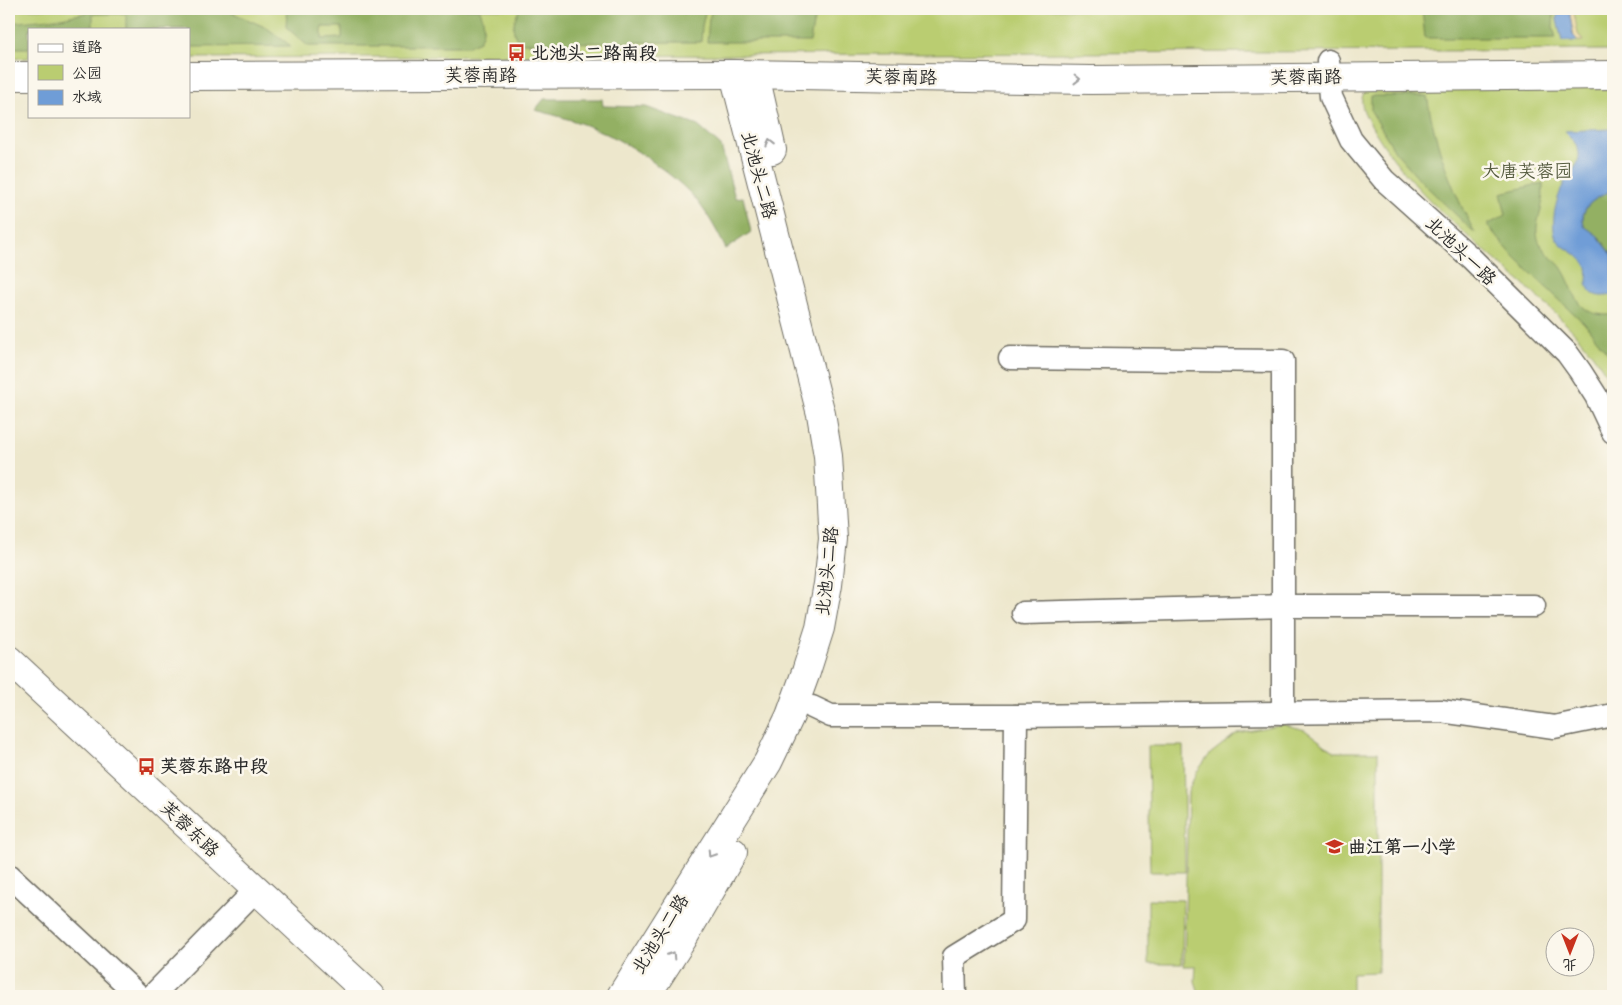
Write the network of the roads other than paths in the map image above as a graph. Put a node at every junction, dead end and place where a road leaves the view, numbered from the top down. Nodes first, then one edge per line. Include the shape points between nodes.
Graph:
1 (1613, 62) edge
2 (9, 63) edge
3 (28, 63) edge
4 (190, 63) edge
5 (1328, 69) junction
6 (744, 74) junction
7 (1613, 75) edge
8 (9, 76) edge
9 (28, 76) edge
10 (190, 76) edge
11 (1010, 358) dead end
12 (1613, 432) edge
13 (1283, 606) junction
14 (1534, 606) dead end
15 (1023, 613) dead end
16 (9, 660) edge
17 (9, 682) edge
18 (812, 707) junction
19 (1283, 713) junction
20 (1613, 715) edge
21 (1016, 716) junction
22 (9, 875) edge
23 (246, 900) junction
24 (139, 996) edge
25 (152, 996) edge
26 (347, 996) edge
27 (371, 996) edge
28 (621, 996) edge
29 (646, 996) edge
30 (955, 996) edge

1 - 5 main road, 芙蓉南路
2 - 3 main road
4 - 5 main road, 芙蓉南路
6 -> 5 main road, 芙蓉南路 via 1091,80
5 - 7 main road, 芙蓉南路
5 - 12 street, 北池头一路 via 1331,97 1352,140 1384,180 1471,258 1566,353 1596,396
6 - 10 main road, 芙蓉南路
18 -> 6 main road, 北池头二路 via 839,614 847,541 845,461 824,358 770,142
6 -> 28 main road, 北池头二路 via 828,456 834,539 828,584 820,628 806,672 768,762
8 - 9 main road
11 - 13 street via 1283,360
13 - 14 street
13 - 15 street
13 - 19 street
16 - 27 main road, 芙蓉东路
17 - 23 main road, 芙蓉东路
18 - 21 street via 831,716
29 -> 18 main road, 北池头二路 via 793,749
19 - 20 street via 1441,711 1554,727
19 - 21 street
21 - 30 street via 1014,920 954,956
22 - 24 street
23 - 25 street
23 - 26 main road, 芙蓉东路

